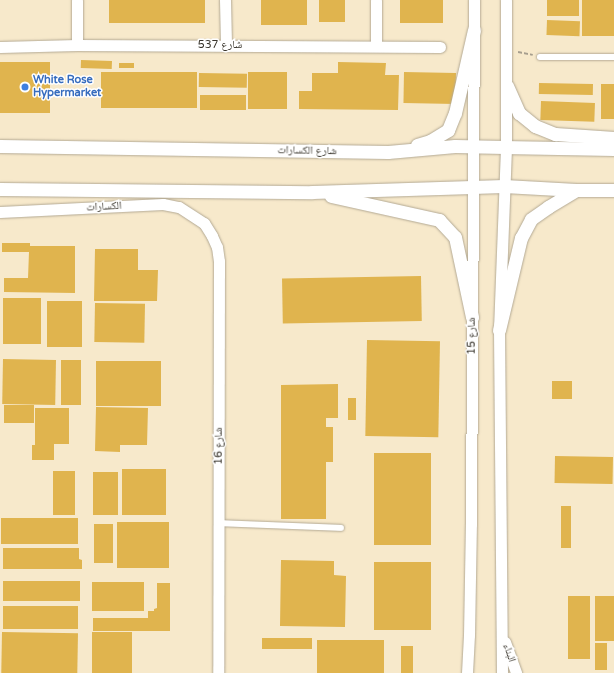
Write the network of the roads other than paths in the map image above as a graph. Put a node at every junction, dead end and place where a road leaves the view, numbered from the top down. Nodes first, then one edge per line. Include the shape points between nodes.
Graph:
1 (77, 0) edge
2 (225, 0) edge
3 (376, 0) edge
4 (474, 0) edge
5 (506, 0) edge
6 (474, 30) junction
7 (77, 45) junction
8 (226, 45) junction
9 (376, 46) junction
10 (0, 47) edge
11 (440, 47) dead end
12 (540, 57) road end
13 (614, 57) edge
14 (507, 86) junction
15 (614, 138) edge
16 (0, 146) edge
17 (474, 147) junction
18 (506, 147) junction
19 (614, 149) edge
20 (388, 152) junction
21 (472, 186) junction
22 (504, 186) junction
23 (0, 189) edge
24 (576, 190) junction
25 (614, 190) edge
26 (312, 192) junction
27 (0, 212) edge
28 (204, 223) joint
29 (472, 317) junction
30 (499, 330) junction
31 (219, 523) junction
32 (341, 528) dead end
33 (502, 632) junction
34 (469, 634) junction
35 (218, 673) edge
36 (459, 673) edge
37 (467, 673) edge
38 (502, 673) edge
39 (516, 673) edge

1 - 7 street
2 - 8 street
3 - 9 street
4 - 6 street, شارع 15
5 - 14 street
6 - 17 street, شارع 15
6 - 20 street via 455,113 448,130 430,141
7 - 8 street, شارع 537
7 - 10 street, شارع 537
8 - 9 street, شارع 537
9 - 11 street, شارع 537
12 - 13 lane
14 - 15 street via 519,113 535,126 556,134
14 - 18 street
16 - 20 street, شارع الكسارات
17 - 18 street, شارع الكسارات
17 - 20 street, شارع الكسارات via 455,146
17 - 21 street, شارع 15
18 - 19 street, شارع الكسارات
18 - 22 street
21 - 22 street
21 - 26 street
21 - 29 street, شارع 15
22 - 24 street
22 - 30 street
23 - 26 street
24 - 25 street
24 - 30 street via 531,219 521,238
26 - 29 street via 439,220 455,237
27 - 28 street, الكسارات via 163,204 179,207
28 - 31 street, شارع 16 via 217,247 219,260
29 - 34 street, شارع 15
30 - 33 street
31 - 32 lane
31 - 35 street, شارع 16
33 - 38 street
33 - 39 street, البناء
34 - 36 street
34 - 37 street, شارع 15

